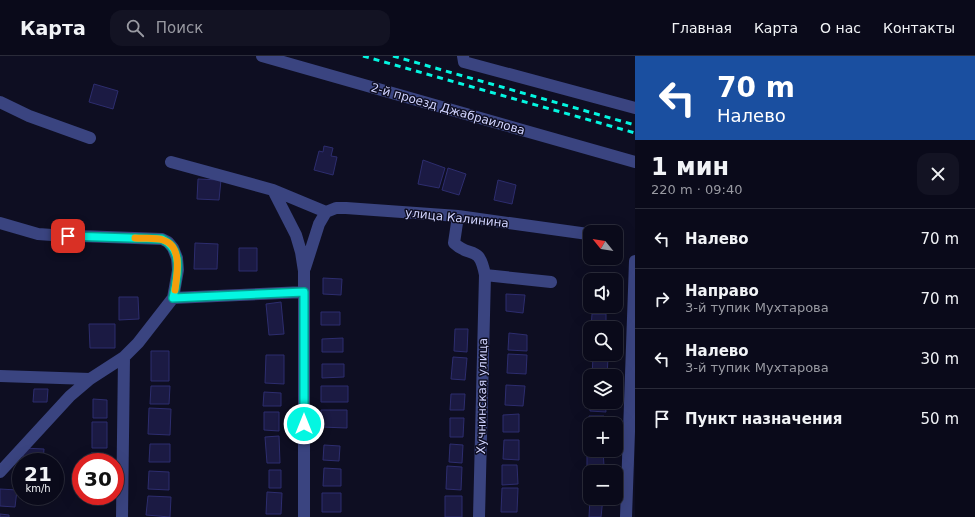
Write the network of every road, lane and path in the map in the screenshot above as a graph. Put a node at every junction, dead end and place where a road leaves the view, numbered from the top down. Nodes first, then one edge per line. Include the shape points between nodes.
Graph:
1 (262, 56) edge
2 (463, 56) edge
3 (0, 102) edge
4 (635, 108) edge
5 (90, 138) dead end
6 (171, 162) dead end
7 (635, 162) edge
8 (273, 190) junction
9 (326, 212) junction
10 (458, 216) junction
11 (0, 224) edge
12 (583, 233) edge
13 (635, 261) edge
14 (304, 271) junction
15 (485, 275) junction
16 (551, 282) dead end
17 (304, 292) junction
18 (173, 298) junction
19 (124, 357) junction
20 (0, 376) edge
21 (90, 379) junction
22 (0, 472) edge
23 (122, 517) edge
24 (304, 517) edge
25 (479, 517) edge
26 (626, 517) edge

1 - 7 street, 2-й проезд Джабраилова
2 - 4 street via 464,62
3 - 5 street via 29,116
6 - 8 street
8 - 9 street
8 - 14 street via 296,235
9 - 10 street, улица Калинина via 346,208
9 - 14 street via 318,224
10 - 12 street, улица Калинина
10 - 15 street, Хучнинская улица via 454,242 458,247 479,256 483,262
11 - 18 street via 38,234 162,239 173,248 177,258 178,270
13 - 26 street
14 - 17 street
15 - 16 street
15 - 25 street, Хучнинская улица
17 - 18 street
17 - 24 street
18 - 19 street
19 - 21 street
19 - 23 street
20 - 21 street
21 - 22 street via 70,396

